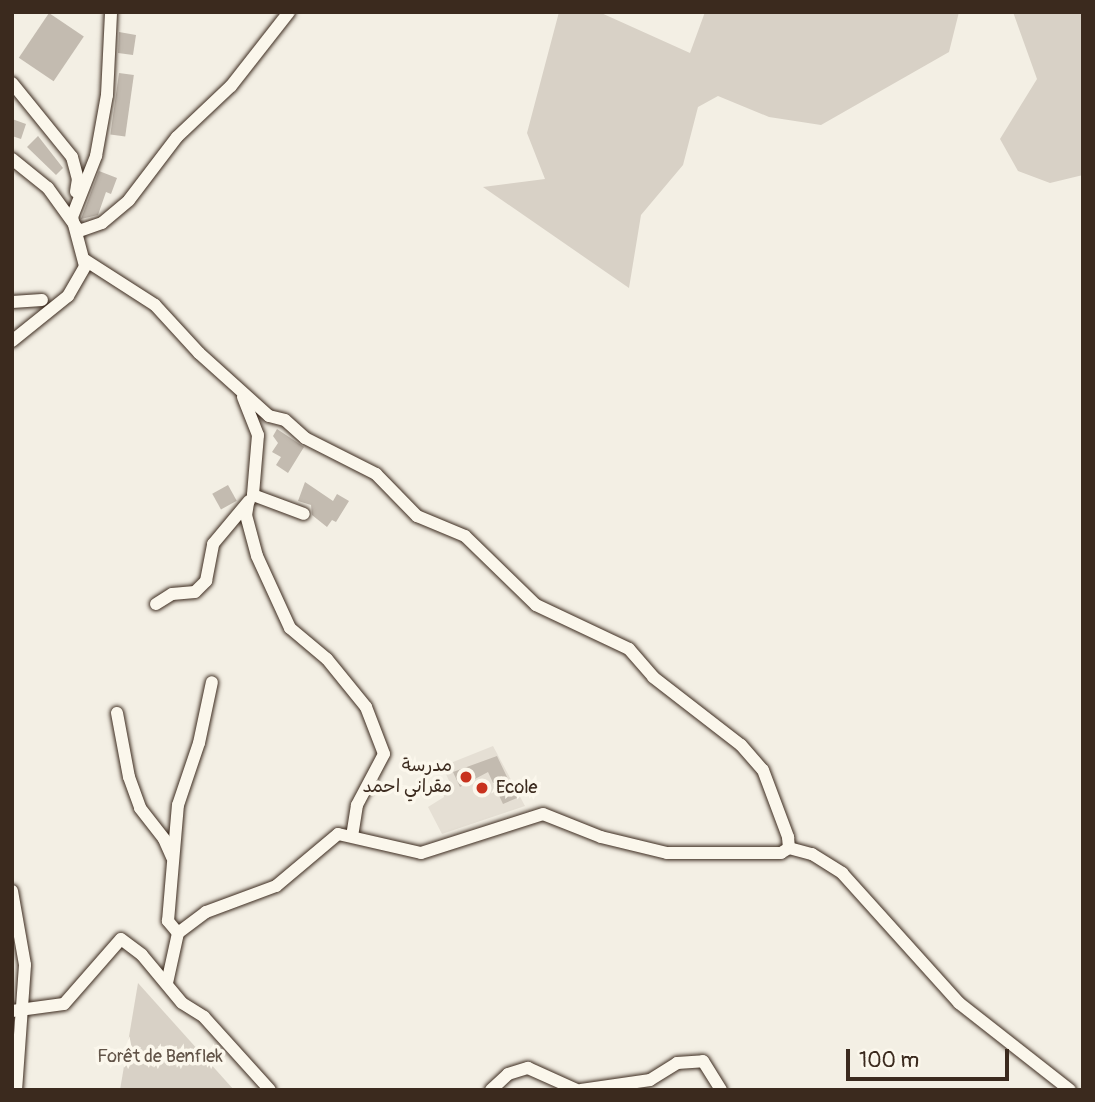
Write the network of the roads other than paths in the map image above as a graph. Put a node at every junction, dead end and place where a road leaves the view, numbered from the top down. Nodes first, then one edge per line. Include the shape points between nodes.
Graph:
1 (111, 12) edge
2 (289, 12) edge
3 (12, 83) edge
4 (12, 159) edge
5 (72, 217) junction
6 (79, 231) junction
7 (85, 260) junction
8 (42, 300) dead end
9 (12, 302) edge
10 (12, 341) edge
11 (239, 390) junction
12 (250, 499) junction
13 (304, 514) dead end
14 (156, 604) dead end
15 (212, 682) dead end
16 (117, 713) dead end
17 (352, 835) junction
18 (789, 848) junction
19 (172, 858) junction
20 (12, 891) edge
21 (178, 933) junction
22 (167, 984) junction
23 (17, 1012) edge
24 (16, 1090) edge
25 (270, 1090) edge
26 (491, 1090) edge
27 (579, 1090) edge
28 (721, 1090) edge
29 (1070, 1090) edge

1 - 5 street via 107,95 96,156
2 - 6 street via 231,86 177,137 129,200 102,223
3 - 5 street via 72,157 78,179
4 - 6 street via 48,188
5 - 6 street
6 - 7 street
7 - 10 street via 68,296
7 - 11 street via 155,305
8 - 9 street
11 - 12 street via 258,435
11 - 18 street via 305,438 376,474 417,516 465,536 536,605 629,649 653,677 741,745 763,770 778,801
12 - 13 street
12 - 14 street via 214,544 206,581 195,592 172,594
12 - 17 street via 246,515 257,556 290,628 327,659 366,707 384,754 357,805
15 - 19 street via 199,743 178,805
16 - 19 street via 140,808 164,839
17 - 18 street via 403,852 421,853 542,814 601,837 667,853 780,853
17 - 21 street via 338,834 276,886 206,912
18 - 29 street via 813,854 842,873 959,1003
19 - 21 street via 169,920
20 - 23 street via 22,930
21 - 22 street
22 - 23 street via 121,939 64,1004
22 - 25 street
23 - 24 street
26 - 27 street via 508,1074 528,1068
27 - 28 street via 650,1080 677,1063 703,1060

